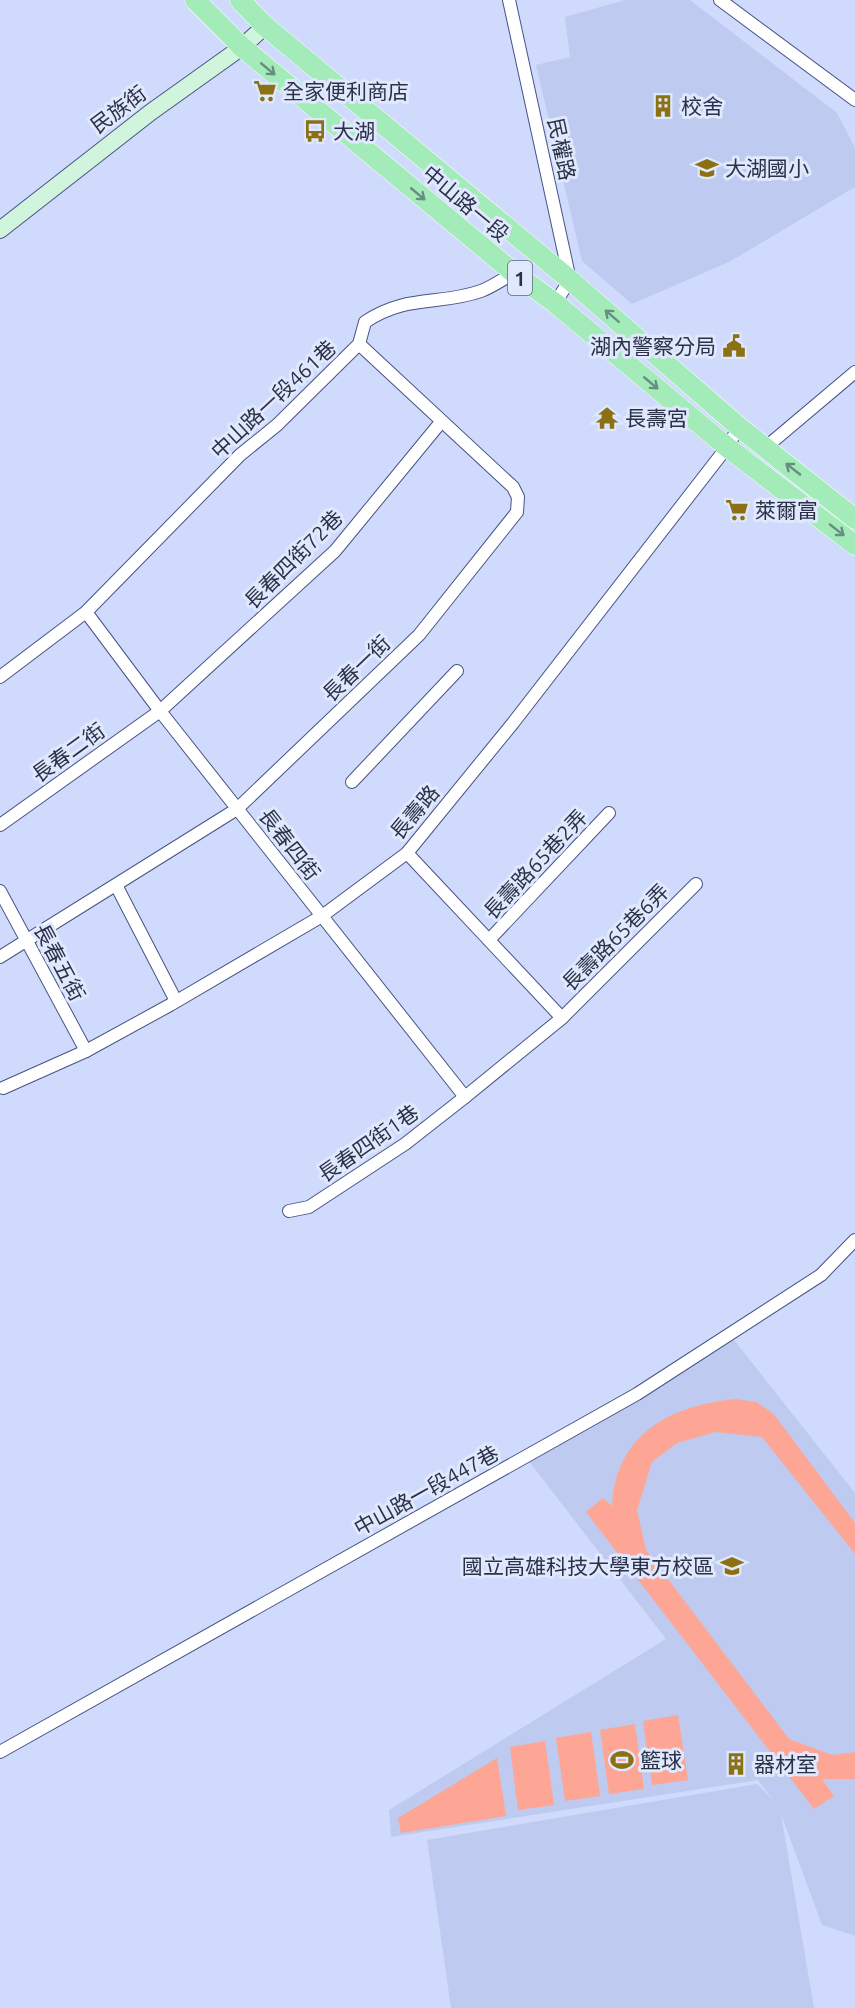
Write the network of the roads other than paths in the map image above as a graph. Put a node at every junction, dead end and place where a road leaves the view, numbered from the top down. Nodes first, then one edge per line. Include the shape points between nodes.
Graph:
1 (195, 0) edge
2 (240, 0) edge
3 (508, 0) edge
4 (720, 0) edge
5 (265, 26) junction
6 (242, 47) junction
7 (855, 100) edge
8 (0, 230) edge
9 (514, 273) junction
10 (570, 280) junction
11 (555, 303) junction
12 (359, 344) junction
13 (855, 372) edge
14 (441, 422) junction
15 (739, 427) junction
16 (727, 447) junction
17 (765, 448) junction
18 (855, 519) edge
19 (855, 545) edge
20 (86, 612) junction
21 (458, 671) dead end
22 (0, 677) edge
23 (159, 711) junction
24 (352, 782) dead end
25 (237, 809) junction
26 (609, 813) dead end
27 (0, 825) edge
28 (406, 853) junction
29 (696, 884) dead end
30 (116, 885) junction
31 (0, 891) edge
32 (322, 916) junction
33 (27, 940) junction
34 (489, 940) junction
35 (0, 957) edge
36 (176, 1001) junction
37 (561, 1018) junction
38 (86, 1051) junction
39 (3, 1088) dead end
40 (465, 1097) junction
41 (289, 1211) dead end
42 (855, 1240) edge
43 (0, 1752) edge

1 - 6 main road, 中山路一段 / 1
2 - 5 main road, 中山路一段 / 1
3 - 10 street, 民權路
4 - 7 street
5 - 6 street, 民族街
5 - 10 main road, 中山路一段 / 1
6 - 8 street, 民族街 via 151,112
6 -> 9 main road, 中山路一段 / 1
9 - 11 main road, 中山路一段 / 1
9 - 12 street, 中山路一段461巷 via 481,291 389,308 365,322
10 - 11 street
15 -> 10 main road, 中山路一段 / 1
11 -> 16 main road, 中山路一段 / 1
12 - 14 street, 長春一街
12 - 20 street, 中山路一段461巷 via 277,425 240,455
13 - 17 street
14 - 23 street, 長春四街72巷 via 335,551
14 - 25 street, 長春一街 via 513,487 518,497 517,512 419,634
15 - 16 street, 長壽路
15 - 17 main road, 中山路一段 / 1
16 -> 19 main road, 中山路一段 / 1
16 - 28 street, 長壽路 via 513,723
18 -> 17 main road, 中山路一段 / 1
20 - 22 street, 中山路一段461巷
20 - 23 street, 長春四街
21 - 24 street
23 - 25 street, 長春四街
23 - 27 street, 長春二街
25 - 30 street, 長春一街
25 - 32 street, 長春四街
26 - 34 street, 長壽路65巷2弄
28 - 32 street, 長壽路
28 - 34 street
29 - 37 street, 長壽路65巷6弄
30 - 33 street, 長春一街
30 - 36 street
31 - 33 street, 長春五街
32 - 36 street, 長壽路
32 - 40 street, 長春四街
33 - 35 street, 長春一街
33 - 38 street, 長春五街
34 - 37 street
36 - 38 street, 長壽路
37 - 40 street, 長壽路65巷6弄
38 - 39 street, 長壽路
40 - 41 street, 長春四街1巷 via 405,1144 309,1207
42 - 43 street, 中山路一段447巷 via 821,1275 637,1394

